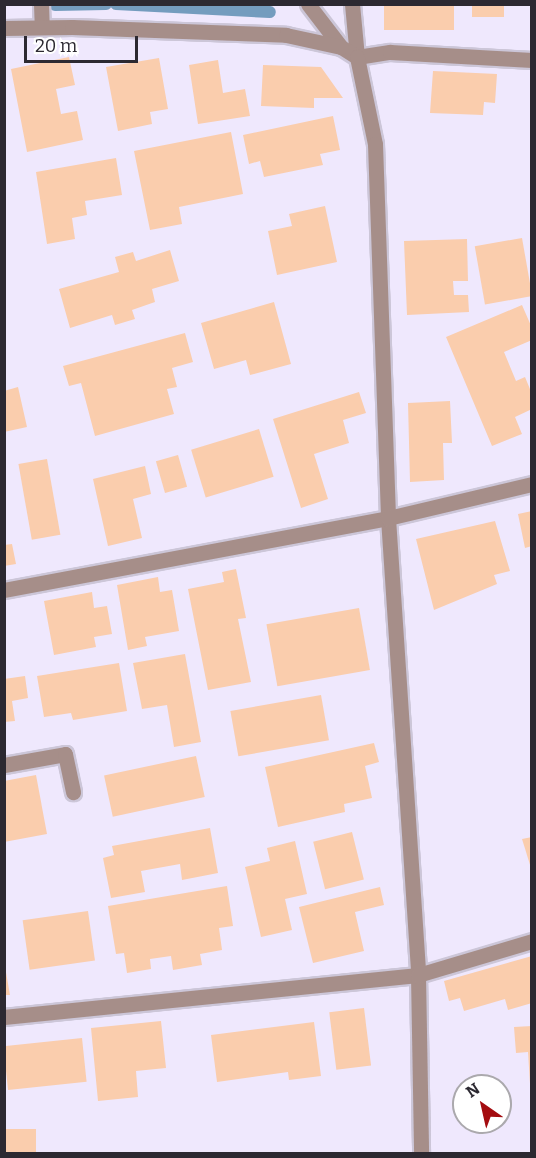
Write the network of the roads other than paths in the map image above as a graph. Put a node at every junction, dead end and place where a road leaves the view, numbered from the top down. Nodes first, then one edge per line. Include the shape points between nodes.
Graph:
1 (41, 4) edge
2 (308, 4) edge
3 (352, 4) edge
4 (42, 27) junction
5 (4, 28) edge
6 (341, 47) junction
7 (357, 57) junction
8 (531, 60) edge
9 (531, 484) edge
10 (388, 518) junction
11 (4, 590) edge
12 (4, 765) edge
13 (73, 792) dead end
14 (531, 941) edge
15 (418, 975) junction
16 (4, 1017) edge
17 (421, 1154) edge

1 - 4 street
2 - 6 street
3 - 7 street
4 - 5 street
4 - 6 street via 286,35
6 - 7 street
7 - 8 street via 390,52
7 - 10 street via 375,144
9 - 10 street
10 - 11 street
10 - 15 street
12 - 13 street via 65,754
14 - 15 street
15 - 16 street
15 - 17 street

